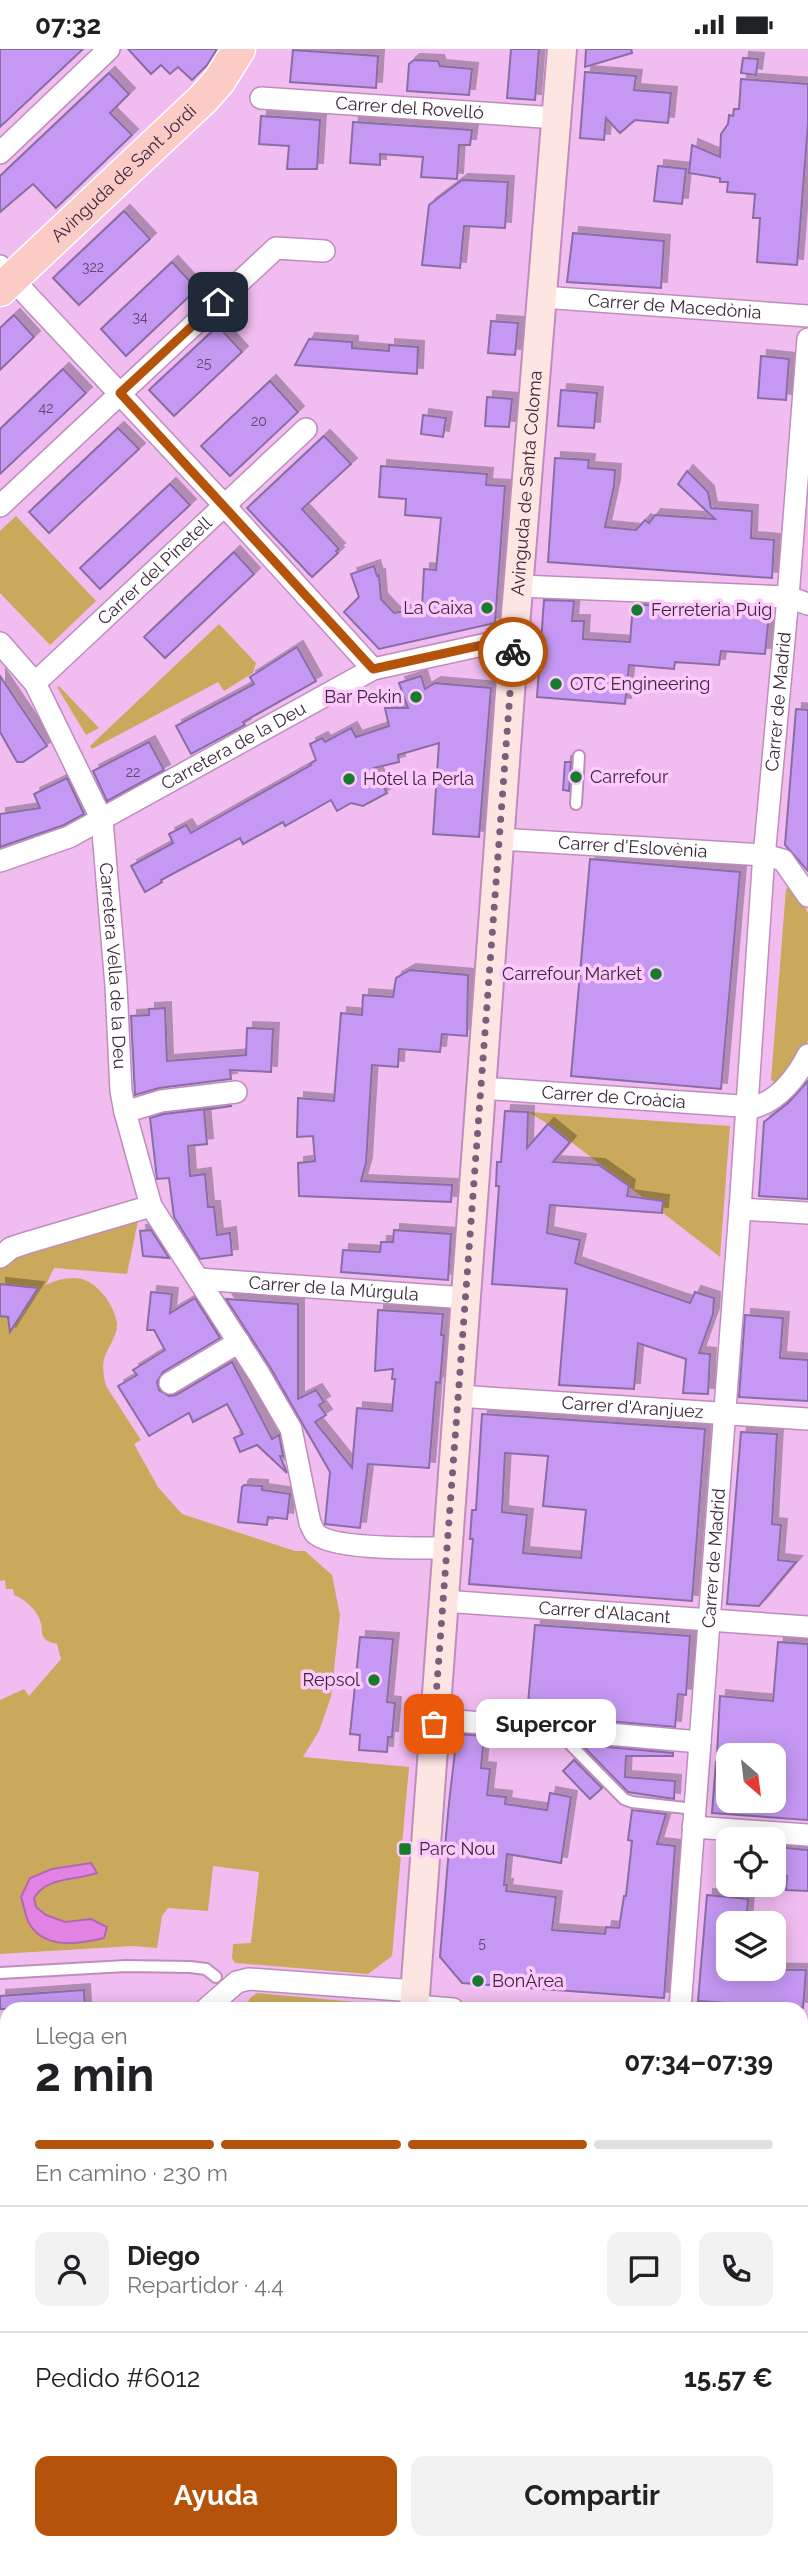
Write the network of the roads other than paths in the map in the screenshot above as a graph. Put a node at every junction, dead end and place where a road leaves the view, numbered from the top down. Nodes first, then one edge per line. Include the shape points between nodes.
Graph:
1 (109, 49) edge
2 (239, 49) edge
3 (562, 49) edge
4 (261, 98) dead end
5 (557, 118) junction
6 (0, 153) edge
7 (324, 251) dead end
8 (4, 278) edge
9 (542, 297) junction
10 (808, 316) edge
11 (808, 339) edge
12 (120, 393) junction
13 (805, 410) edge
14 (306, 429) dead end
15 (224, 505) junction
16 (0, 506) edge
17 (519, 586) junction
18 (798, 601) edge
19 (514, 638) junction
20 (0, 643) edge
21 (373, 669) junction
22 (35, 683) junction
23 (579, 756) dead end
24 (576, 804) dead end
25 (102, 820) junction
26 (500, 839) junction
27 (765, 855) junction
28 (0, 861) edge
29 (808, 895) edge
30 (808, 1055) edge
31 (481, 1088) junction
32 (236, 1092) dead end
33 (747, 1107) junction
34 (125, 1112) junction
35 (151, 1206) junction
36 (740, 1209) junction
37 (808, 1213) edge
38 (0, 1257) edge
39 (199, 1279) junction
40 (466, 1298) junction
41 (239, 1342) junction
42 (170, 1383) dead end
43 (458, 1396) junction
44 (724, 1414) junction
45 (808, 1419) edge
46 (447, 1548) junction
47 (444, 1601) junction
48 (708, 1620) junction
49 (808, 1626) edge
50 (435, 1719) junction
51 (554, 1727) junction
52 (699, 1742) junction
53 (693, 1818) junction
54 (808, 1835) edge
55 (0, 1973) edge
56 (216, 1976) dead end
57 (214, 2002) edge
58 (415, 2002) edge
59 (680, 2002) edge

1 - 6 street
2 - 8 main road, Avinguda de Sant Jordi via 203,99
3 - 5 main road, Avinguda de Santa Coloma
4 - 5 street, Carrer del Rovelló
5 - 9 main road, Avinguda de Santa Coloma
7 - 12 street via 276,248
8 - 12 street
9 - 10 street, Carrer de Macedònia
9 - 17 main road, Avinguda de Santa Coloma
11 - 13 street, Carrer de Madrid
12 - 15 street
12 - 16 street
13 - 18 street, Carrer de Madrid
14 - 15 street, Carrer del Pinetell
15 - 21 street
15 - 22 street, Carrer del Pinetell
17 - 18 street
17 - 19 main road, Avinguda de Santa Coloma
18 - 27 street, Carrer de Madrid
19 - 21 street, Carretera de la Deu
19 - 26 main road, Avinguda de Santa Coloma
20 - 22 street
21 - 25 street, Carretera de la Deu
22 - 25 street
23 - 24 lane
25 - 28 street, Carretera de la Deu
25 - 34 street, Carretera Vella de la Deu
26 - 27 street, Carrer d'Eslovènia
26 - 31 main road, Avinguda de Santa Coloma
27 - 29 street via 783,860
27 - 33 street, Carrer de Madrid
30 - 33 street via 777,1095
31 - 33 street, Carrer de Croàcia
31 - 40 main road, Avinguda de Santa Coloma
32 - 34 street via 161,1101
33 - 36 street, Carrer de Madrid
34 - 35 street, Carretera Vella de la Deu
35 - 38 street via 26,1243
35 - 39 street, Carretera Vella de la Deu
36 - 37 street
36 - 44 street, Carrer de Madrid
39 - 40 street, Carrer de la Múrgula
39 - 41 street, Carretera Vella de la Deu
40 - 43 main road, Avinguda de Santa Coloma
41 - 42 street
41 - 46 street, Carretera Vella de la Deu via 291,1429 316,1534 355,1546
43 - 44 street, Carrer d'Aranjuez
43 - 46 main road, Avinguda de Santa Coloma
44 - 45 street, Carrer d'Aranjuez
44 - 48 street, Carrer de Madrid
46 - 47 main road, Avinguda de Santa Coloma
47 - 48 street, Carrer d'Alacant
47 - 50 main road, Avinguda de Santa Coloma
48 - 49 street, Carrer d'Alacant
48 - 52 street, Carrer de Madrid
50 - 51 street
50 - 58 main road, Avinguda de Santa Coloma
51 - 52 street
51 - 53 lane via 624,1799
52 - 53 street, Carrer de Madrid
53 - 54 street
53 - 59 street, Carrer de Madrid
55 - 56 lane via 190,1966
57 - 58 street via 237,1982 249,1979

